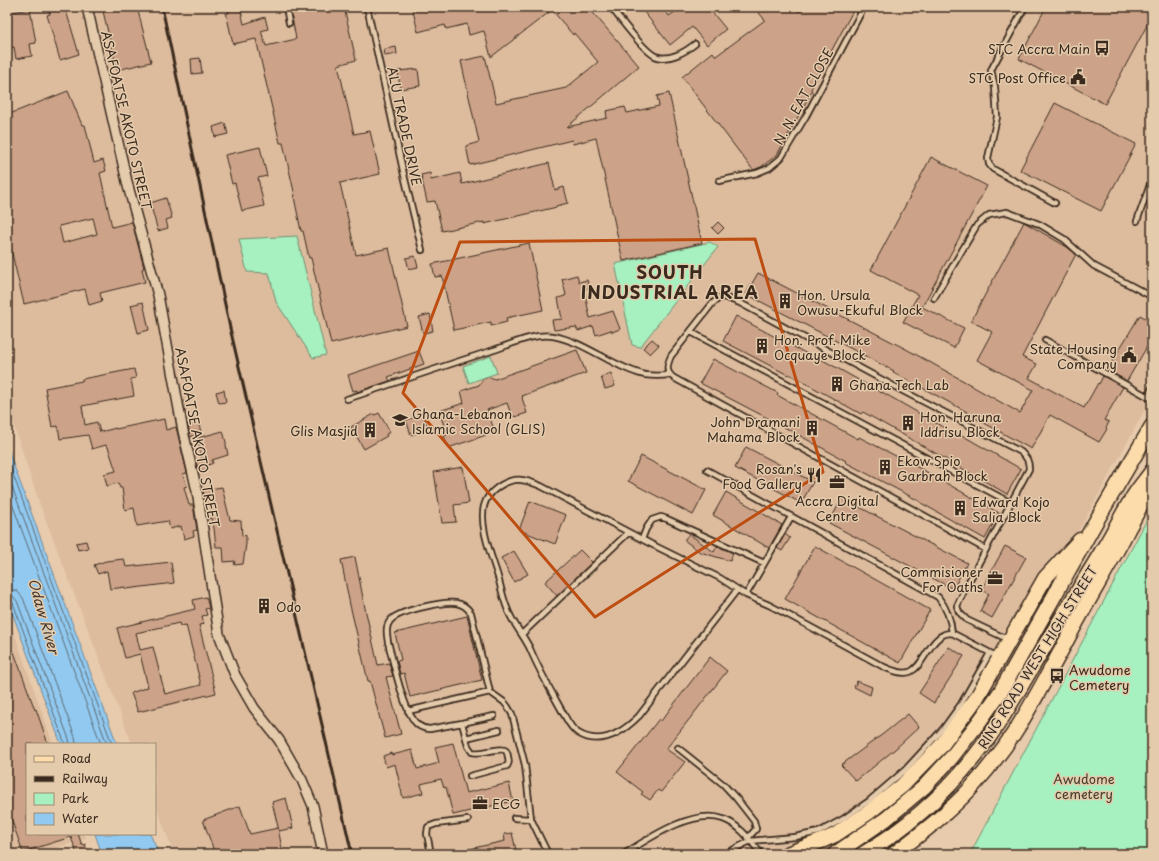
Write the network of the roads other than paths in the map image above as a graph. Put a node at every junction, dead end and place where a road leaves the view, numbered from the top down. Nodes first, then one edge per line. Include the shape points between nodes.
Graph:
1 (87, 7) edge
2 (286, 7) edge
3 (367, 7) edge
4 (611, 7) edge
5 (864, 7) edge
6 (1024, 7) edge
7 (289, 23) dead end
8 (696, 44) dead end
9 (1152, 179) edge
10 (718, 181) dead end
11 (1055, 203) dead end
12 (1137, 222) dead end
13 (422, 250) dead end
14 (1152, 296) edge
15 (934, 298) dead end
16 (691, 332) junction
17 (1045, 340) dead end
18 (669, 375) junction
19 (1152, 388) edge
20 (1150, 397) edge
21 (347, 399) dead end
22 (1152, 426) edge
23 (707, 470) dead end
24 (1152, 473) edge
25 (1011, 503) junction
26 (791, 517) junction
27 (1095, 523) junction
28 (628, 532) junction
29 (642, 540) junction
30 (986, 549) junction
31 (764, 563) junction
32 (737, 590) junction
33 (746, 595) junction
34 (952, 633) junction
35 (522, 634) junction
36 (1008, 640) junction
37 (995, 655) junction
38 (490, 692) junction
39 (408, 711) junction
40 (494, 716) dead end
41 (462, 722) junction
42 (499, 730) dead end
43 (466, 738) junction
44 (678, 748) dead end
45 (470, 776) dead end
46 (514, 818) dead end
47 (531, 819) junction
48 (468, 820) dead end
49 (749, 839) junction
50 (7, 845) edge
51 (10, 854) edge
52 (323, 854) edge
53 (431, 854) edge
54 (548, 854) edge
55 (624, 854) edge
56 (725, 854) edge
57 (761, 854) edge
58 (787, 854) edge
59 (835, 854) edge
60 (863, 854) edge
61 (894, 854) edge

1 - 52 street, ASAFOATSE AKOTO STREET via 128,186 158,295 183,431 197,491 219,634 235,675 254,708 279,740 302,780 313,806
2 - 7 lane
3 - 13 lane, ALU TRADE DRIVE
4 - 8 lane via 646,49 655,56 675,55
5 - 10 lane, N. N. EAT CLOSE via 781,158 769,168 757,173
6 - 11 lane via 991,70 997,117 988,158 992,169
9 - 12 lane
14 - 15 lane via 1094,266 1064,239 1039,224 1007,212 990,215 977,225
16 - 18 lane via 668,362
16 - 25 lane
16 - 25 lane via 718,298 729,298 1021,452 1028,458 1029,469
17 - 20 lane
18 - 21 lane via 646,375 570,341 540,336
18 - 30 lane
19 - 20 lane
22 - 27 main road, RING ROAD WEST HIGH STREET
23 - 26 lane
24 - 60 main road, RING ROAD WEST HIGH STREET via 1138,490 1008,707 978,752 934,800
24 - 61 main road, RING ROAD WEST HIGH STREET via 1147,490 1121,543 1021,723 972,786 934,824
25 - 30 lane
26 - 31 lane
26 - 34 lane via 938,597 945,608
27 - 36 main road, RING ROAD WEST HIGH STREET via 1045,578
27 - 59 main road, RING ROAD WEST HIGH STREET via 1001,691 951,758 899,809
28 - 29 lane
28 - 35 lane
28 - 35 lane via 528,480 512,480 491,493 484,506 483,515 488,545 505,604
29 - 31 lane via 652,520 661,517
29 - 32 lane via 720,578
30 - 36 lane via 959,602 959,612 967,620
31 - 33 lane
32 - 33 lane
32 - 35 lane via 639,716 630,725 608,737 598,739 573,729 553,697
33 - 34 lane via 895,672 914,670 935,641 944,634
34 - 37 lane
36 - 37 main road, RING ROAD WEST HIGH STREET
37 - 49 lane via 943,729 905,770 844,819 819,832 795,837
37 - 58 main road, RING ROAD WEST HIGH STREET via 979,693 966,713 941,746 902,786 835,835
38 - 39 lane
38 - 39 lane via 468,609 455,603 417,609 396,616 387,626 388,642
38 - 47 lane via 504,702 512,714 525,765
39 - 41 lane via 419,726 426,729
40 - 41 lane
41 - 43 lane
42 - 43 lane
43 - 45 lane via 472,752 479,754 503,749 509,760 507,766
44 - 49 lane via 723,784 754,821 756,829
46 - 47 lane
47 - 54 lane
48 - 53 lane via 428,827
49 - 55 lane via 737,827 722,818 693,818 665,829
49 - 56 lane
49 - 57 lane
50 - 51 lane

